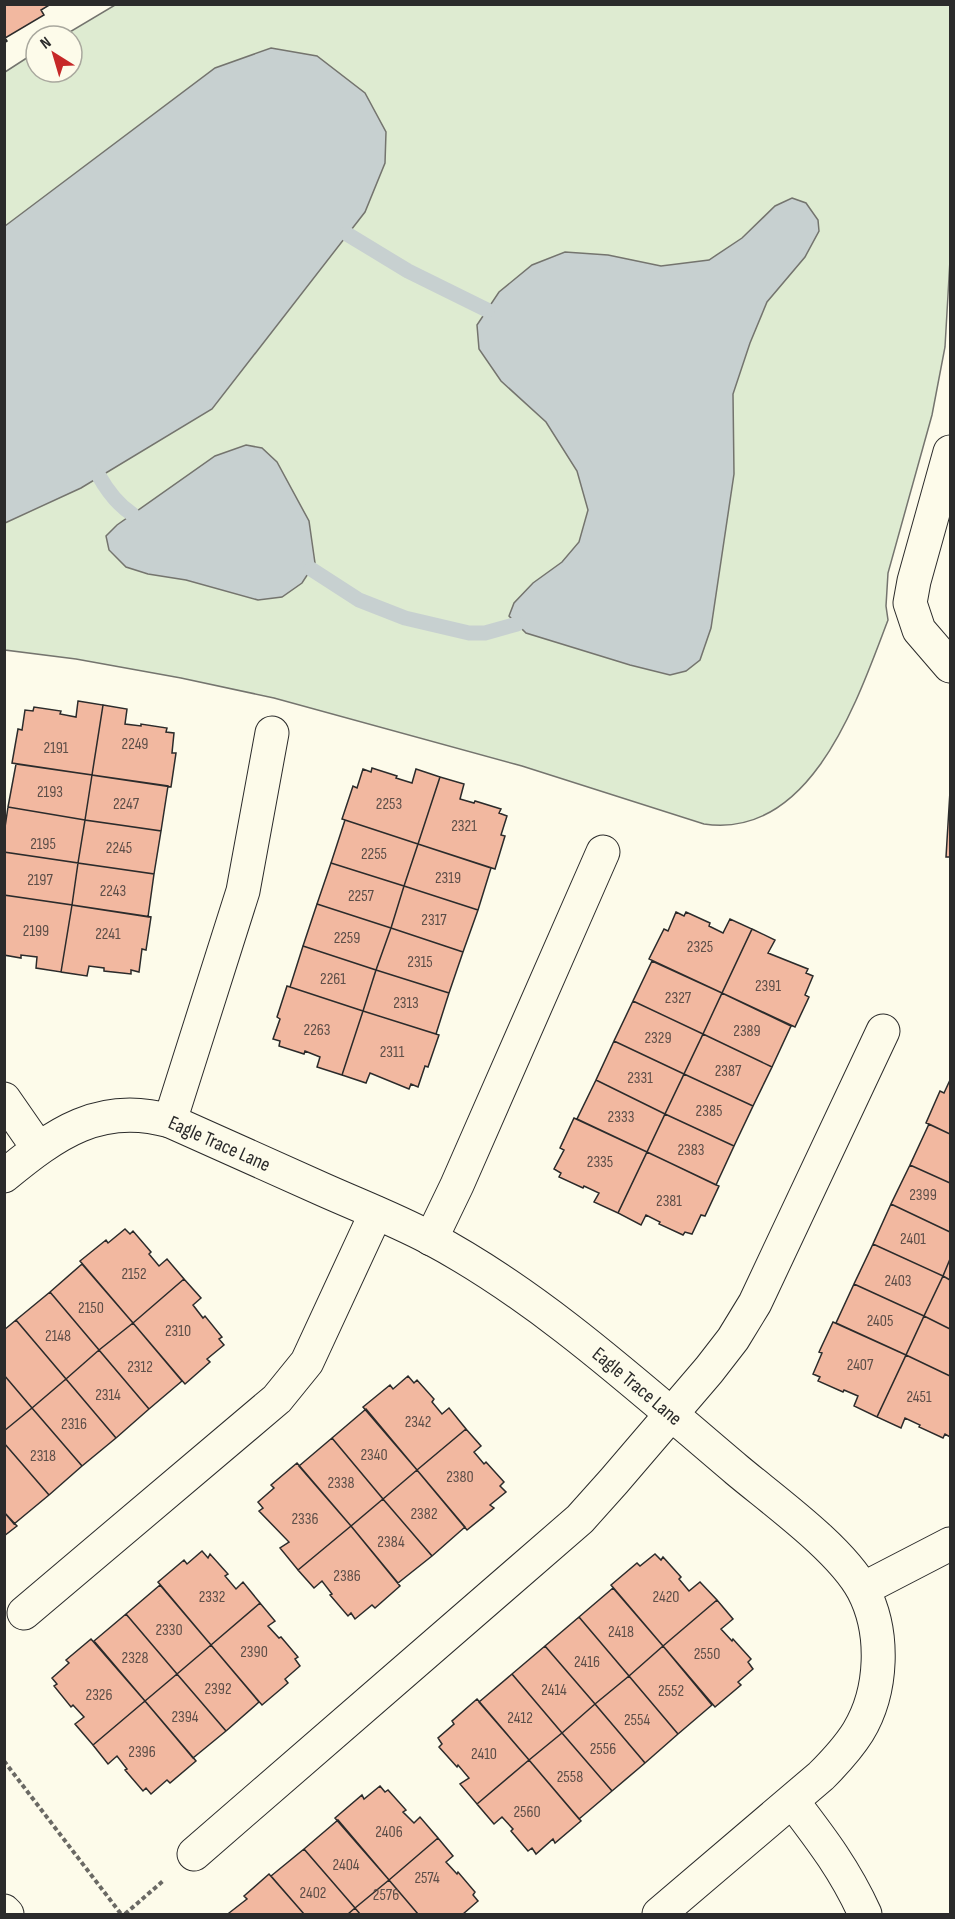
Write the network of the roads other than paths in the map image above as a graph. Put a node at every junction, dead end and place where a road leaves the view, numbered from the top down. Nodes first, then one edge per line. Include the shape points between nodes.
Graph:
1 (951, 452) edge
2 (951, 666) edge
3 (272, 733) dead end
4 (603, 852) dead end
5 (883, 1031) dead end
6 (4, 1099) edge
7 (170, 1121) junction
8 (38, 1148) junction
9 (4, 1176) edge
10 (376, 1213) junction
11 (431, 1239) junction
12 (671, 1414) junction
13 (951, 1544) edge
14 (862, 1588) junction
15 (24, 1614) dead end
16 (793, 1802) junction
17 (194, 1854) road end
18 (659, 1914) edge
19 (865, 1914) edge

1 - 2 street via 910,603 919,630
3 - 7 street via 243,891
4 - 11 street
5 - 12 street via 755,1303 733,1339
6 - 8 street
7 - 8 street, Eagle Trace Lane via 132,1115 106,1118 81,1124
7 - 10 street, Eagle Trace Lane
8 - 9 street, Eagle Trace Lane
10 - 11 street, Eagle Trace Lane
10 - 15 street via 307,1362 277,1399
11 - 12 street, Eagle Trace Lane via 534,1302
12 - 14 street, Eagle Trace Lane via 814,1534 847,1566
12 - 17 street via 580,1519
13 - 14 street
14 - 16 street, Eagle Trace Lane via 871,1608 878,1645 877,1679 871,1704 845,1752
16 - 18 street, Eagle Trace Lane
16 - 19 street via 835,1856

